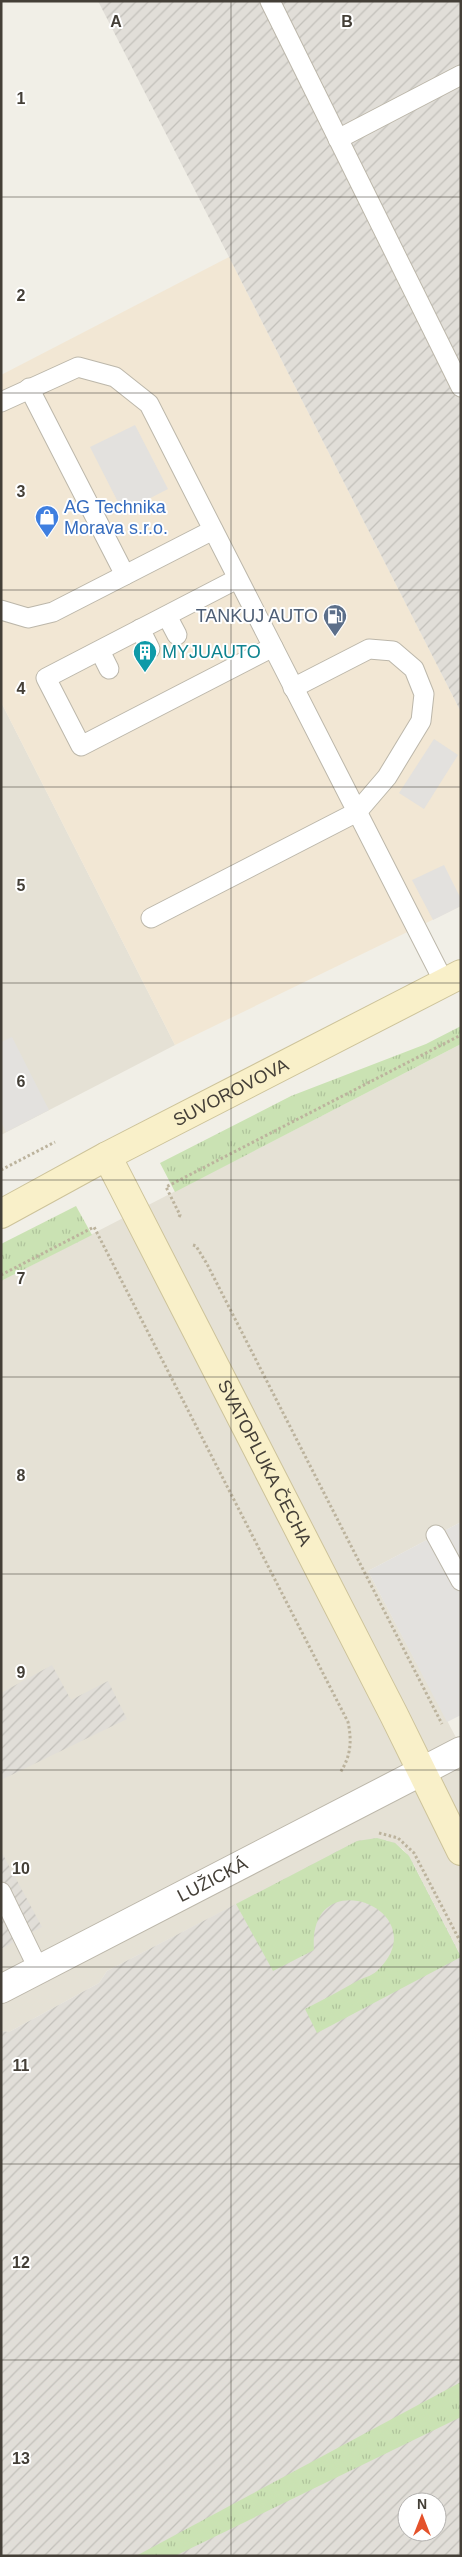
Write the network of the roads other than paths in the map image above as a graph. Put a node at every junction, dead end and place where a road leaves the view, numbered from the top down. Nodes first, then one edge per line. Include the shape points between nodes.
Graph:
1 (270, 1) edge
2 (461, 75) edge
3 (338, 139) junction
4 (461, 387) edge
5 (29, 388) junction
6 (1, 402) edge
7 (213, 530) junction
8 (125, 575) junction
9 (238, 578) junction
10 (1, 610) edge
11 (167, 616) junction
12 (140, 629) junction
13 (177, 635) dead end
14 (273, 647) junction
15 (150, 649) dead end
16 (100, 651) junction
17 (110, 669) dead end
18 (294, 688) junction
19 (357, 812) junction
20 (151, 918) dead end
21 (453, 978) edge
22 (107, 1156) junction
23 (1, 1214) edge
24 (436, 1535) dead end
25 (461, 1581) edge
26 (459, 1752) edge
27 (422, 1771) junction
28 (461, 1852) edge
29 (1, 1892) edge
30 (39, 1970) junction
31 (1, 1989) edge

1 - 3 lane
2 - 3 lane
3 - 4 lane
5 - 6 lane
5 - 7 lane via 78,367 115,377 149,404
5 - 8 lane
7 - 8 lane
7 - 9 lane
8 - 10 lane via 53,612 28,618
9 - 11 lane
9 - 14 lane
11 - 12 lane
11 - 13 lane
12 - 15 lane
12 - 16 lane
14 - 16 lane via 198,677 131,711 82,746 46,678
14 - 18 lane
16 - 17 lane
18 - 19 lane
18 - 19 lane via 369,649 393,651 414,669 424,694 421,721 387,777
19 - 20 lane
19 - 21 lane
21 - 22 street, SUVOROVOVA
22 - 23 street, SUVOROVOVA
22 - 27 street, SVATOPLUKA ČECHA
24 - 25 lane
26 - 27 street
27 - 28 street, SVATOPLUKA ČECHA
27 - 30 street, LUŽICKÁ
29 - 30 lane
30 - 31 street, LUŽICKÁ

